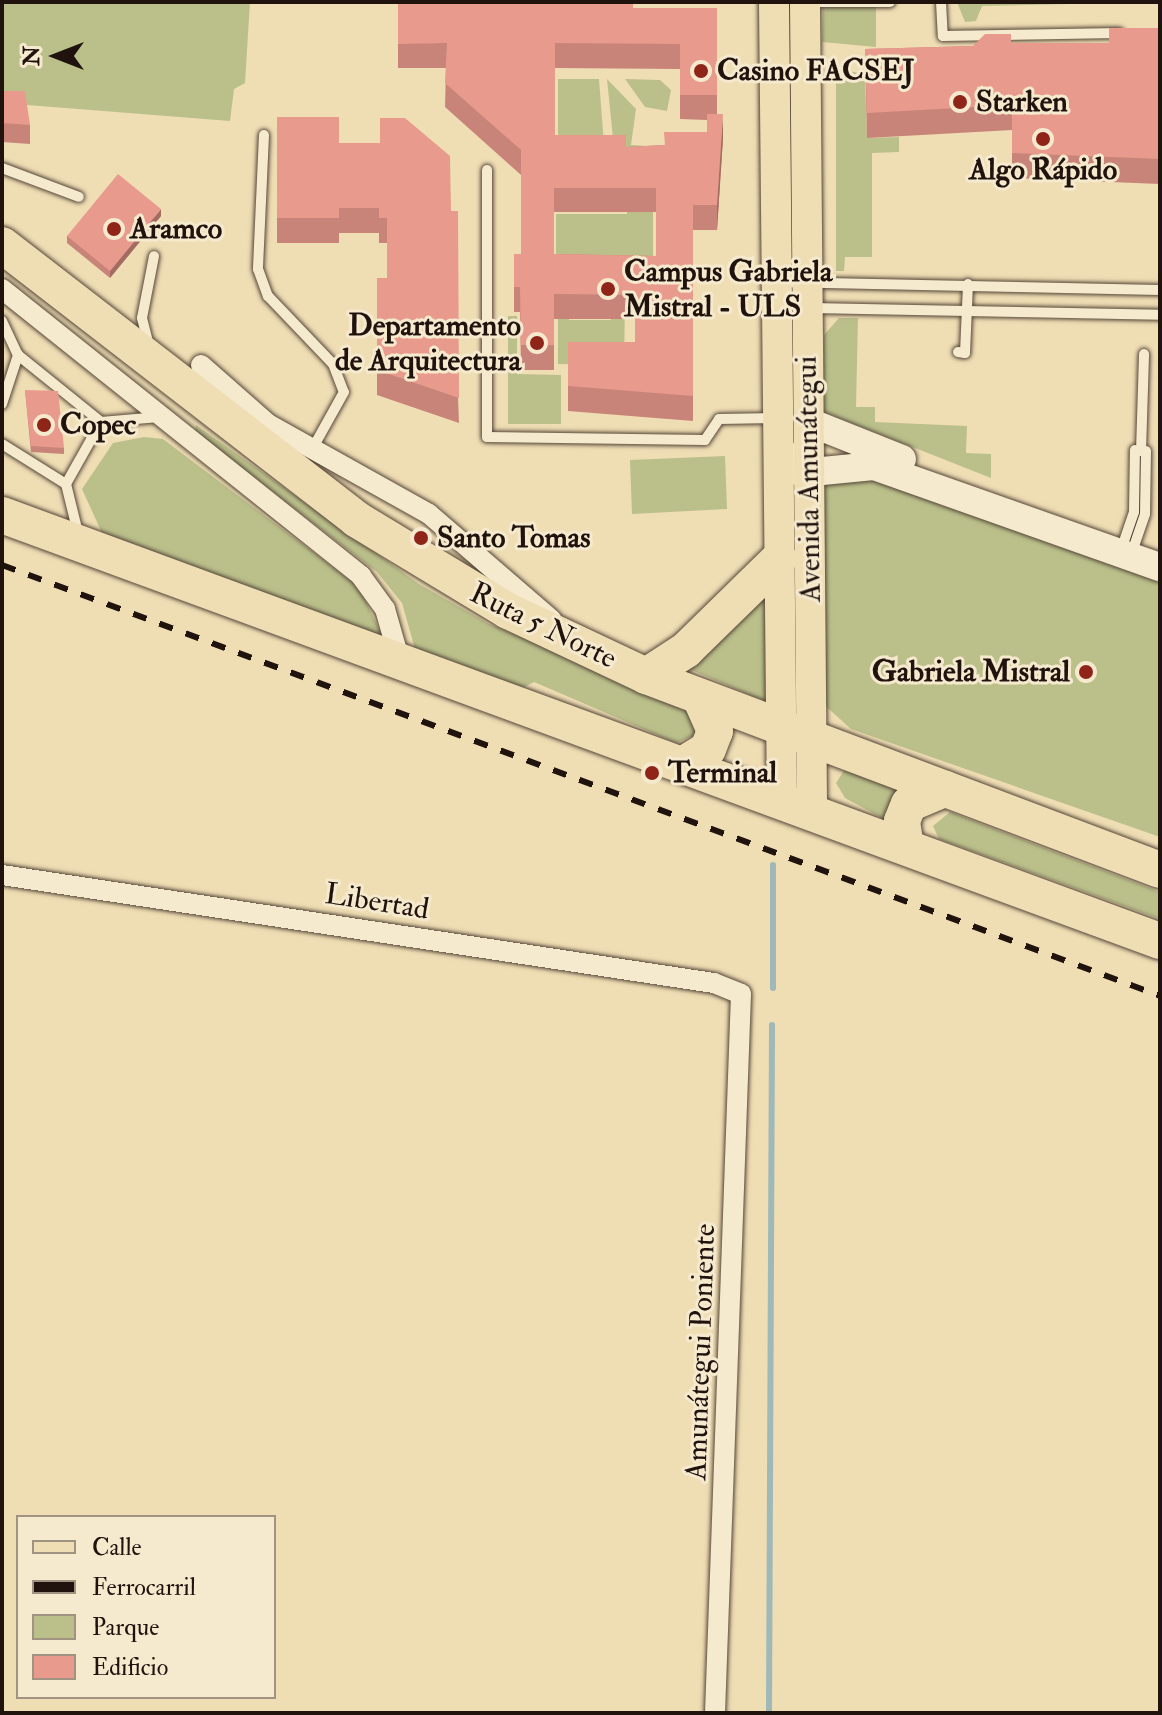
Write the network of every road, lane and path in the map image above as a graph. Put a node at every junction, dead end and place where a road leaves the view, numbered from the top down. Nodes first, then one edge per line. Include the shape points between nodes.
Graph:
1 (774, 2) edge
2 (805, 2) edge
3 (890, 2) edge
4 (941, 2) edge
5 (1131, 33) edge
6 (264, 135) dead end
7 (2, 168) edge
8 (487, 170) dead end
9 (79, 197) dead end
10 (2, 245) edge
11 (154, 256) dead end
12 (968, 284) junction
13 (2, 289) edge
14 (1160, 290) edge
15 (808, 295) junction
16 (777, 296) junction
17 (966, 310) junction
18 (1160, 315) edge
19 (4, 327) edge
20 (958, 352) dead end
21 (1144, 354) dead end
22 (18, 355) junction
23 (153, 359) junction
24 (211, 385) junction
25 (2, 404) edge
26 (165, 417) junction
27 (101, 422) junction
28 (809, 422) junction
29 (778, 432) junction
30 (2, 444) edge
31 (314, 446) junction
32 (810, 476) junction
33 (66, 484) junction
34 (2, 515) edge
35 (1058, 532) junction
36 (80, 544) junction
37 (1125, 555) junction
38 (779, 559) junction
39 (1160, 567) edge
40 (593, 652) junction
41 (401, 665) junction
42 (646, 676) junction
43 (700, 697) junction
44 (796, 733) junction
45 (684, 764) junction
46 (945, 789) junction
47 (797, 806) junction
48 (906, 847) junction
49 (1160, 870) edge
50 (2, 875) edge
51 (1160, 941) edge
52 (741, 994) joint
53 (715, 1713) edge

1 - 16 main road, Avenida Amunátegui
2 - 3 lane
2 - 15 main road, Avenida Amunátegui
4 - 5 lane via 943,36
6 - 31 lane via 258,269 268,296 333,364 344,392
7 - 9 lane
8 - 29 lane via 487,437 705,440 719,419
10 - 23 highway, Ruta 5 Norte
11 - 23 lane via 142,318
12 - 14 lane
12 - 15 lane
12 - 17 lane
13 - 26 street
15 - 16 lane
15 - 16 lane
15 - 17 lane
15 - 28 main road, Avenida Amunátegui
16 - 29 main road, Avenida Amunátegui
17 - 18 lane
17 - 20 lane via 965,353
19 - 22 lane
21 - 37 lane via 1141,451
22 - 25 lane
22 - 27 lane
23 - 24 highway, Ruta 5 Norte
24 - 31 street via 268,424
24 - 40 highway, Ruta 5 Norte via 404,551
26 - 27 lane
26 - 41 street via 361,576 385,609
27 - 33 lane
28 - 32 main road, Avenida Amunátegui
28 - 35 street via 987,494
29 - 32 street via 790,467
29 - 38 main road, Avenida Amunátegui
30 - 33 lane
31 - 40 street via 440,522
32 - 35 street via 874,466
32 - 44 main road, Avenida Amunátegui
33 - 36 lane
34 - 36 highway
35 - 37 street
36 - 41 highway
37 - 39 street
38 - 42 highway via 686,650
38 - 44 main road, Avenida Amunátegui
40 - 42 highway, Ruta 5 Norte
41 - 45 highway
42 - 43 highway, Ruta 5 Norte
43 - 44 highway, Ruta 5 Norte
43 - 45 highway via 715,731 701,756
44 - 46 highway, Ruta 5 Norte
44 - 47 main road, Avenida Amunátegui
45 - 47 highway
46 - 48 highway via 909,804 902,821
46 - 49 highway, Ruta 5 Norte
47 - 48 highway
48 - 51 highway
50 - 52 street, Libertad via 714,983
52 - 53 street, Amunátegui Poniente

